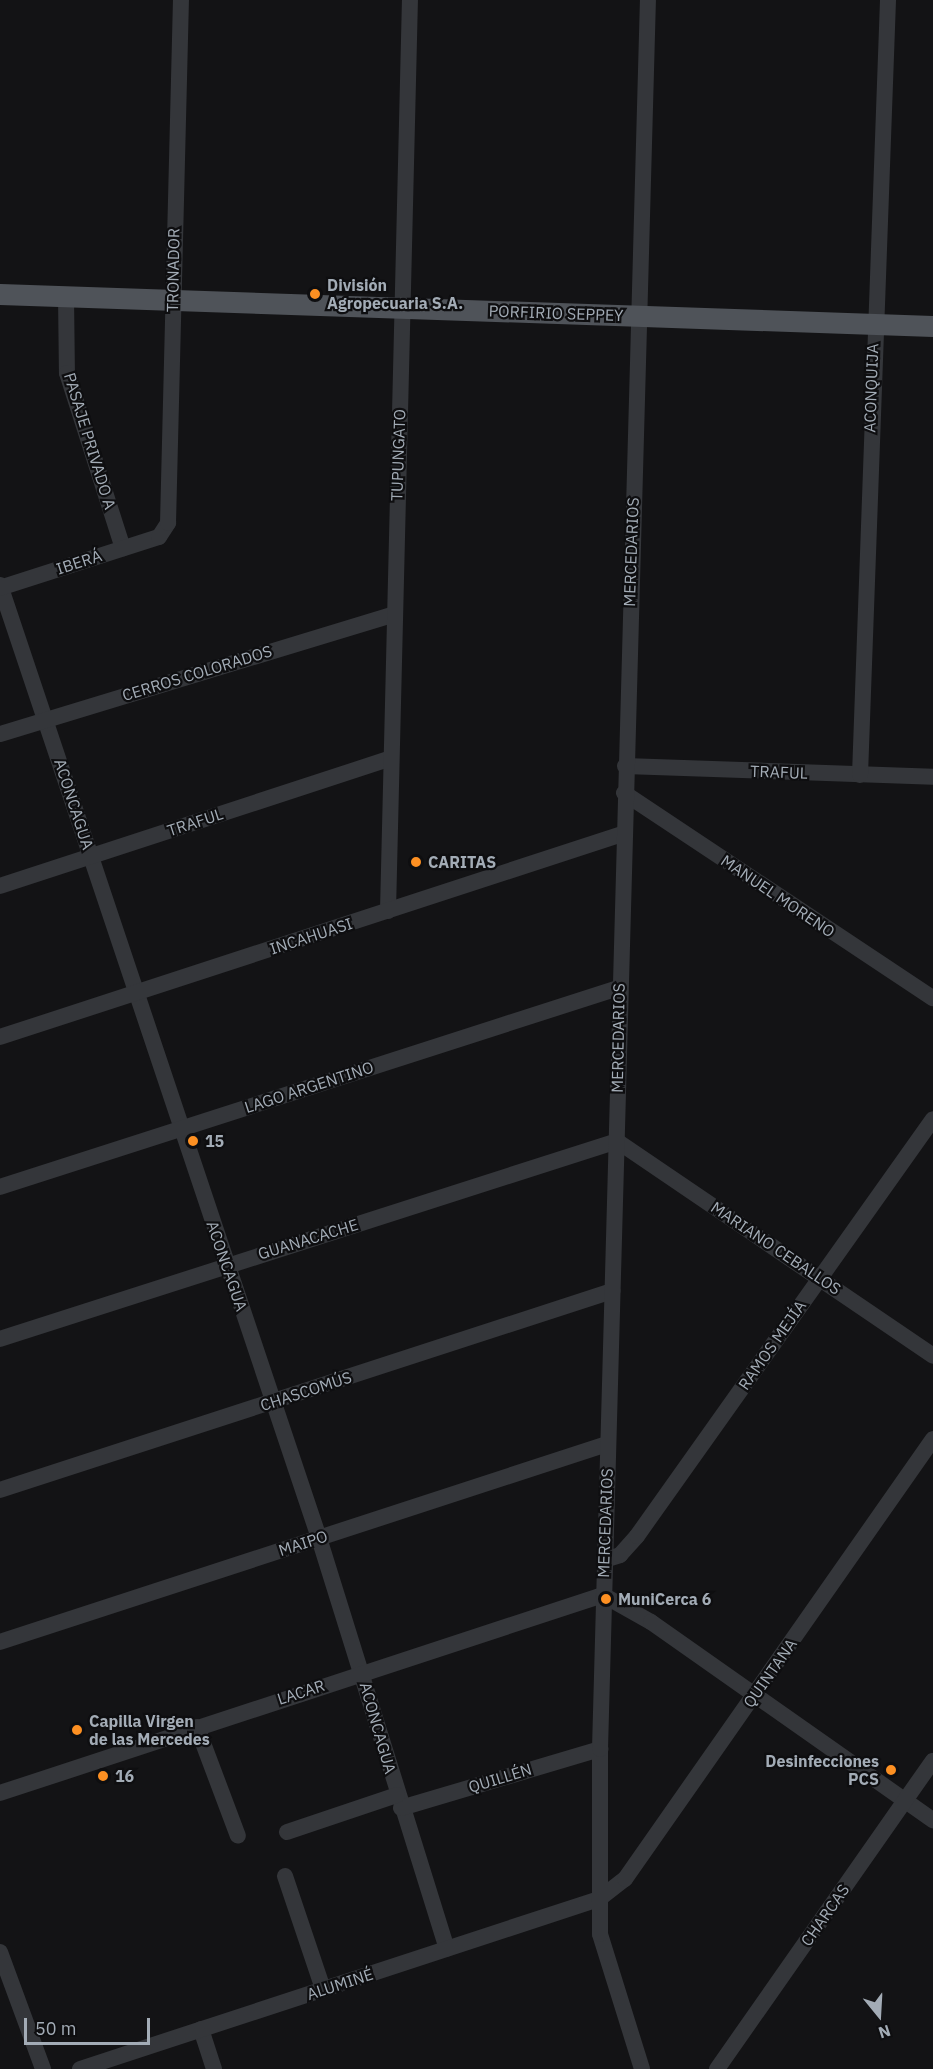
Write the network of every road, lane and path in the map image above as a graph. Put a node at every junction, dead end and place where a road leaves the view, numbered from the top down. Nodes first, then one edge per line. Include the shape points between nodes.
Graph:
1 (181, 0) edge
2 (410, 0) edge
3 (648, 0) edge
4 (888, 0) edge
5 (0, 294) edge
6 (66, 296) junction
7 (173, 296) junction
8 (402, 307) junction
9 (638, 316) junction
10 (873, 325) junction
11 (933, 326) edge
12 (159, 537) joint
13 (123, 548) junction
14 (0, 587) edge
15 (394, 614) junction
16 (46, 718) junction
17 (0, 734) edge
18 (389, 759) junction
19 (625, 766) junction
20 (860, 775) junction
21 (933, 777) edge
22 (624, 793) junction
23 (622, 834) junction
24 (92, 856) junction
25 (0, 886) edge
26 (387, 911) junction
27 (618, 988) junction
28 (136, 993) junction
29 (933, 998) edge
30 (0, 1037) edge
31 (933, 1119) edge
32 (182, 1128) junction
33 (617, 1142) junction
34 (0, 1187) edge
35 (227, 1264) junction
36 (820, 1276) junction
37 (612, 1291) junction
38 (0, 1339) edge
39 (933, 1356) edge
40 (273, 1402) junction
41 (933, 1439) edge
42 (607, 1444) junction
43 (0, 1490) edge
44 (319, 1538) junction
45 (603, 1560) junction
46 (603, 1595) junction
47 (0, 1642) edge
48 (362, 1672) junction
49 (754, 1696) junction
50 (197, 1727) junction
51 (600, 1749) junction
52 (933, 1761) edge
53 (0, 1793) edge
54 (904, 1800) junction
55 (399, 1801) junction
56 (933, 1820) edge
57 (287, 1832) dead end
58 (238, 1836) dead end
59 (285, 1876) dead end
60 (599, 1899) junction
61 (447, 1949) junction
62 (0, 1952) edge
63 (323, 1989) junction
64 (201, 2030) junction
65 (43, 2069) edge
66 (80, 2069) edge
67 (214, 2069) edge
68 (642, 2069) edge
69 (717, 2069) edge

1 - 7 street, TRONADOR
2 - 8 street, TUPUNGATO
3 - 9 street, MERCEDARIOS
4 - 10 street, ACONQUIJA
5 - 6 main road, PORFIRIO SEPPEY
6 - 7 main road, PORFIRIO SEPPEY
6 - 13 street, PASAJE PRIVADO A via 67,373
7 - 8 main road, PORFIRIO SEPPEY
7 - 12 street, TRONADOR via 168,523
8 - 9 main road, PORFIRIO SEPPEY
8 - 15 street, TUPUNGATO
9 - 10 main road, PORFIRIO SEPPEY
9 - 19 street, MERCEDARIOS
10 - 11 main road, PORFIRIO SEPPEY
10 - 20 street, ACONQUIJA
12 - 13 street, IBERÁ
13 - 14 street, IBERÁ
14 - 16 street, ACONCAGUA
15 - 16 street, CERROS COLORADOS
15 - 18 street, TUPUNGATO
16 - 17 street, CERROS COLORADOS
16 - 24 street, ACONCAGUA
18 - 24 street, TRAFUL
18 - 26 street, TUPUNGATO
19 - 20 street, TRAFUL
19 - 22 street, MERCEDARIOS
20 - 21 street, TRAFUL
22 - 23 street, MERCEDARIOS
22 - 29 street, MANUEL MORENO
23 - 26 street, INCAHUASI
23 - 27 street, MERCEDARIOS
24 - 25 street, TRAFUL
24 - 28 street, ACONCAGUA
26 - 28 street, INCAHUASI
27 - 32 street, LAGO ARGENTINO
27 - 33 street, MERCEDARIOS
28 - 30 street, INCAHUASI
28 - 32 street, ACONCAGUA
31 - 36 street, RAMOS MEJÍA
32 - 34 street, LAGO ARGENTINO
32 - 35 street, ACONCAGUA
33 - 35 street, GUANACACHE
33 - 36 street, MARIANO CEBALLOS
33 - 37 street, MERCEDARIOS
35 - 38 street, GUANACACHE
35 - 40 street, ACONCAGUA
36 - 39 street, MARIANO CEBALLOS
36 - 45 street, RAMOS MEJÍA via 637,1536 620,1555
37 - 40 street, CHASCOMÚS
37 - 42 street, MERCEDARIOS
40 - 43 street, CHASCOMÚS
40 - 44 street, ACONCAGUA
41 - 49 street, QUINTANA
42 - 44 street, MAIPO
42 - 45 street, MERCEDARIOS
44 - 47 street, MAIPO
44 - 48 street, ACONCAGUA
45 - 46 street, MERCEDARIOS
46 - 48 street, LACAR
46 - 49 street via 643,1616
46 - 51 street, MERCEDARIOS
48 - 50 street, LACAR
48 - 55 street, ACONCAGUA
49 - 54 street
49 - 60 street, QUINTANA via 625,1879
50 - 53 street, LACAR
50 - 58 street
51 - 55 street, QUILLÉN
51 - 60 street, MERCEDARIOS
52 - 54 street, CHARCAS
54 - 56 street
54 - 69 street, CHARCAS
55 - 57 street, QUILLÉN
55 - 61 street, ACONCAGUA
59 - 63 street
60 - 61 street, ALUMINÉ
60 - 68 street, MERCEDARIOS via 607,1965
61 - 63 street, ALUMINÉ
62 - 65 street
63 - 64 street, ALUMINÉ
64 - 66 street, ALUMINÉ
64 - 67 street

